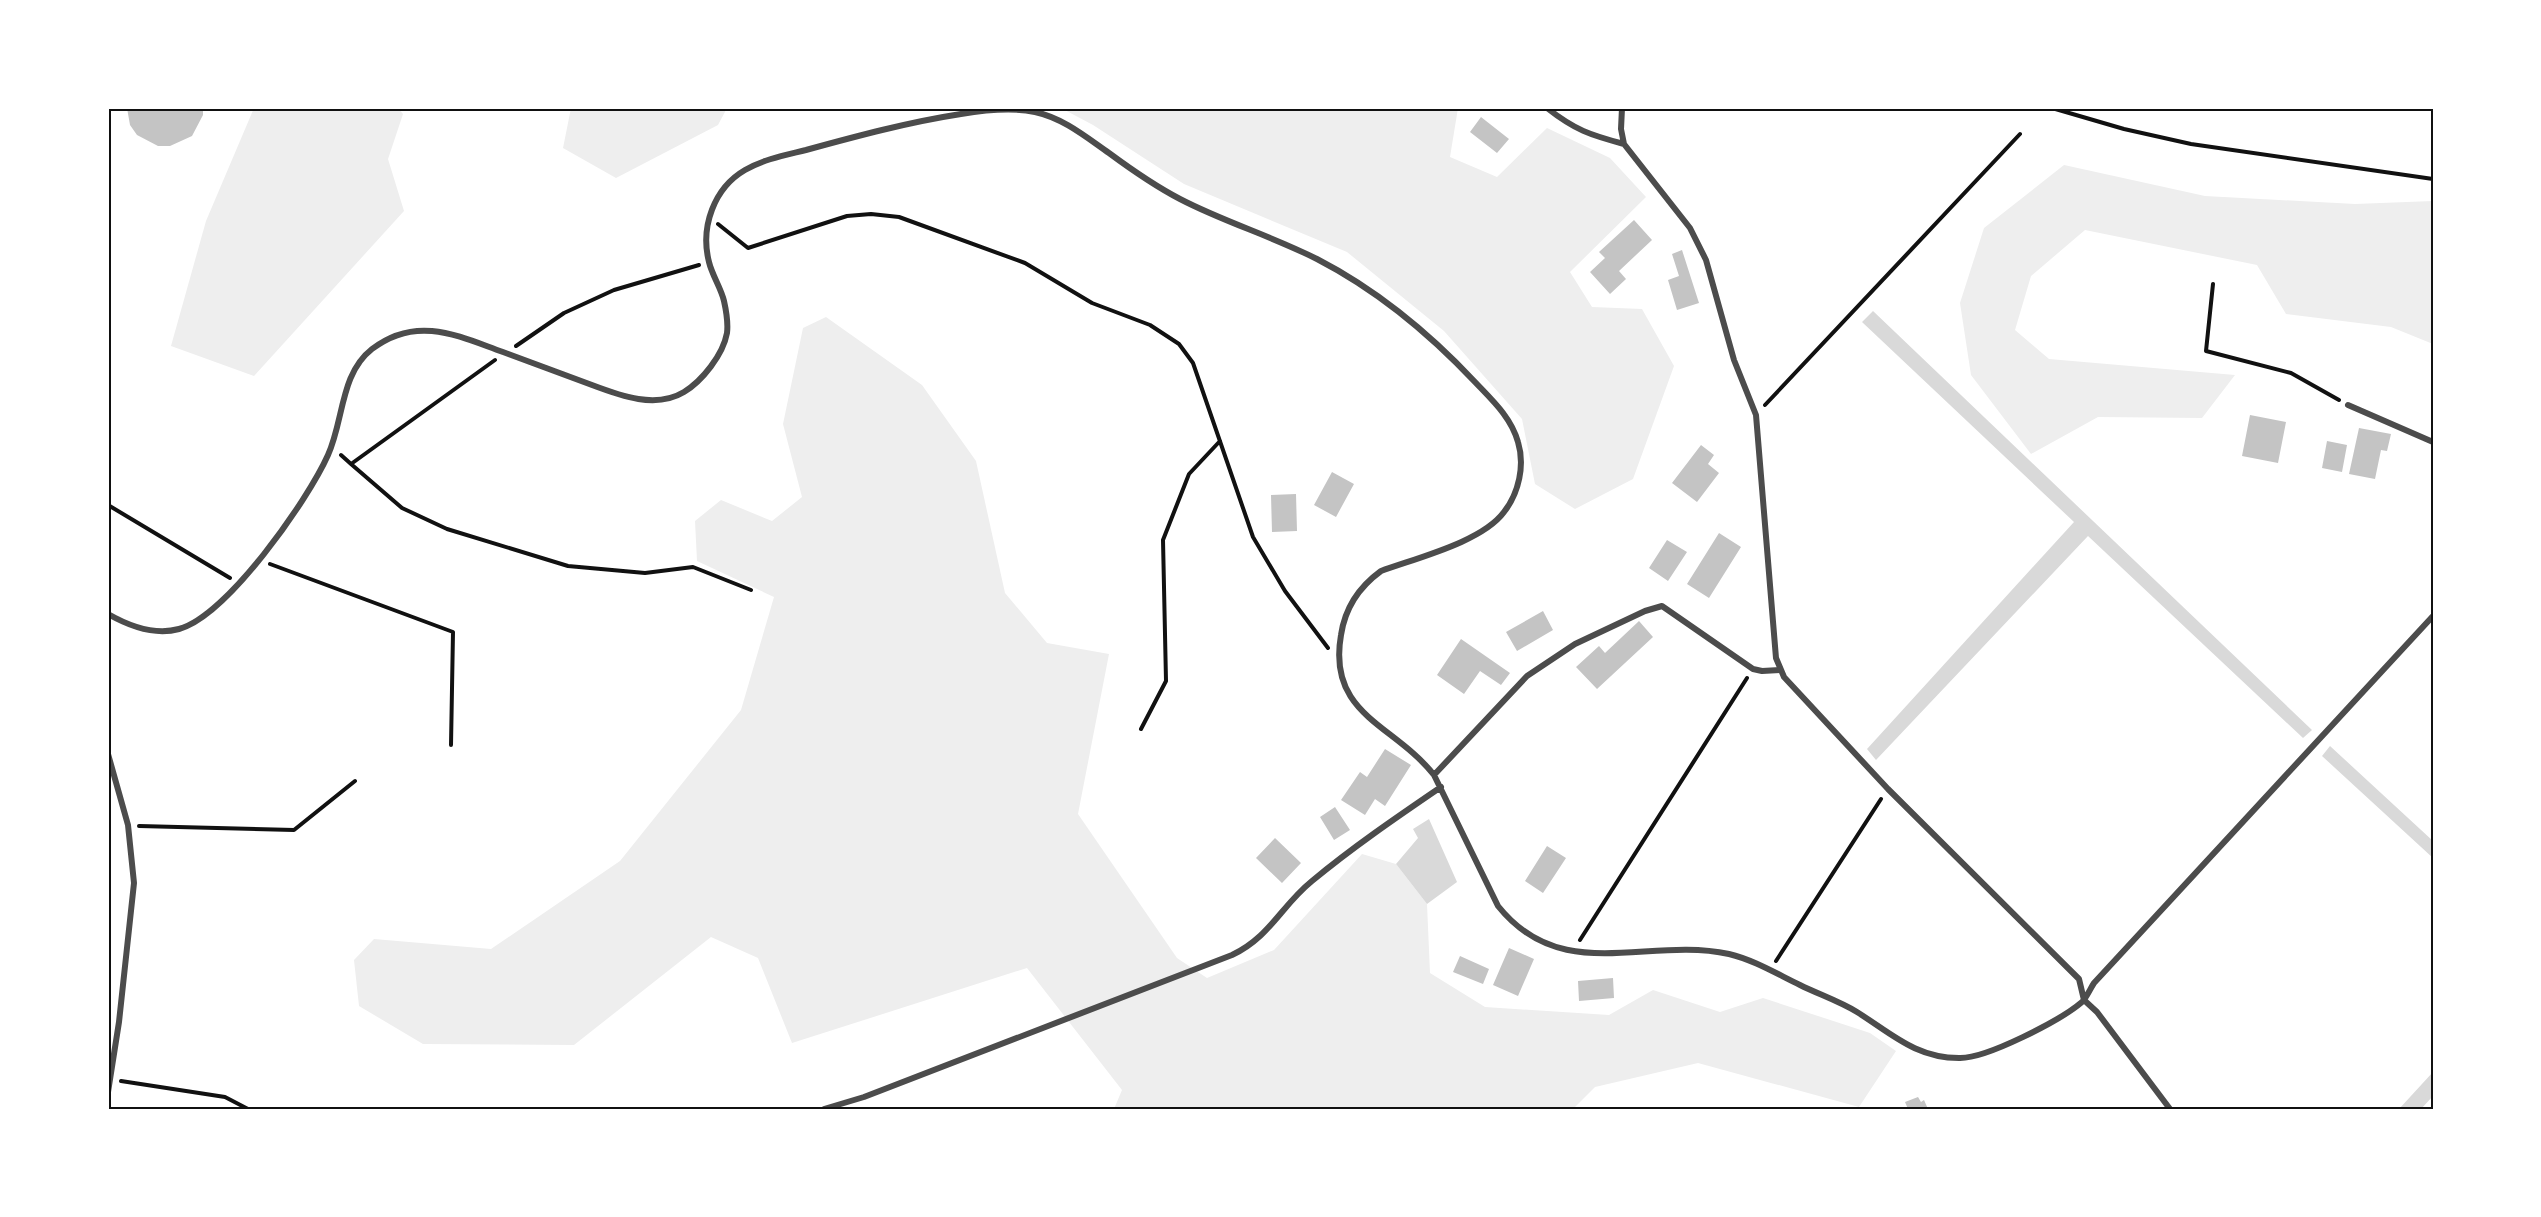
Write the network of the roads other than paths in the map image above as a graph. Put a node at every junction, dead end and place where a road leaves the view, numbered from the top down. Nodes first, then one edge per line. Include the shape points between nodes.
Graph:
1 (1547, 108) edge
2 (1622, 108) edge
3 (1624, 144) junction
4 (2348, 405) road end
5 (2433, 442) edge
6 (108, 614) edge
7 (2433, 616) edge
8 (1780, 670) junction
9 (108, 754) edge
10 (1434, 775) junction
11 (1441, 787) junction
12 (2084, 1000) junction
13 (108, 1092) edge
14 (824, 1109) edge
15 (2170, 1109) edge

1 - 3 street via 1571,126
2 - 3 street
3 - 8 street via 1690,228 1706,260 1734,360 1756,415
4 - 5 street
6 - 10 street via 141,629 160,631 195,622 215,608 288,523 317,478 332,448 350,377 377,345 402,333 431,331 461,337 619,396 654,401 679,395 706,372 718,356 727,332 724,300 709,262 706,240 714,203 742,171 857,136 961,114 998,109 1037,113 1072,128 1145,180 1183,201 1317,259 1377,295 1439,344 1499,406 1511,425 1521,461 1519,481 1513,498 1494,523 1474,537 1381,571 1362,587 1342,623 1337,657 1340,676 1350,697 1367,717 1422,760
7 - 12 street via 2094,982
8 - 10 street via 1753,669 1662,606 1645,611 1575,644 1527,676
8 - 12 street via 1888,789 2079,980
9 - 13 street via 128,825 134,883
10 - 11 street
11 - 12 street via 1498,906 1511,921 1539,940 1573,951 1610,955 1685,951 1728,954 1771,969 1855,1011 1907,1046 1932,1056 1962,1059 1989,1051 2056,1020
11 - 14 street via 1310,882 1251,946 864,1097
12 - 15 street

